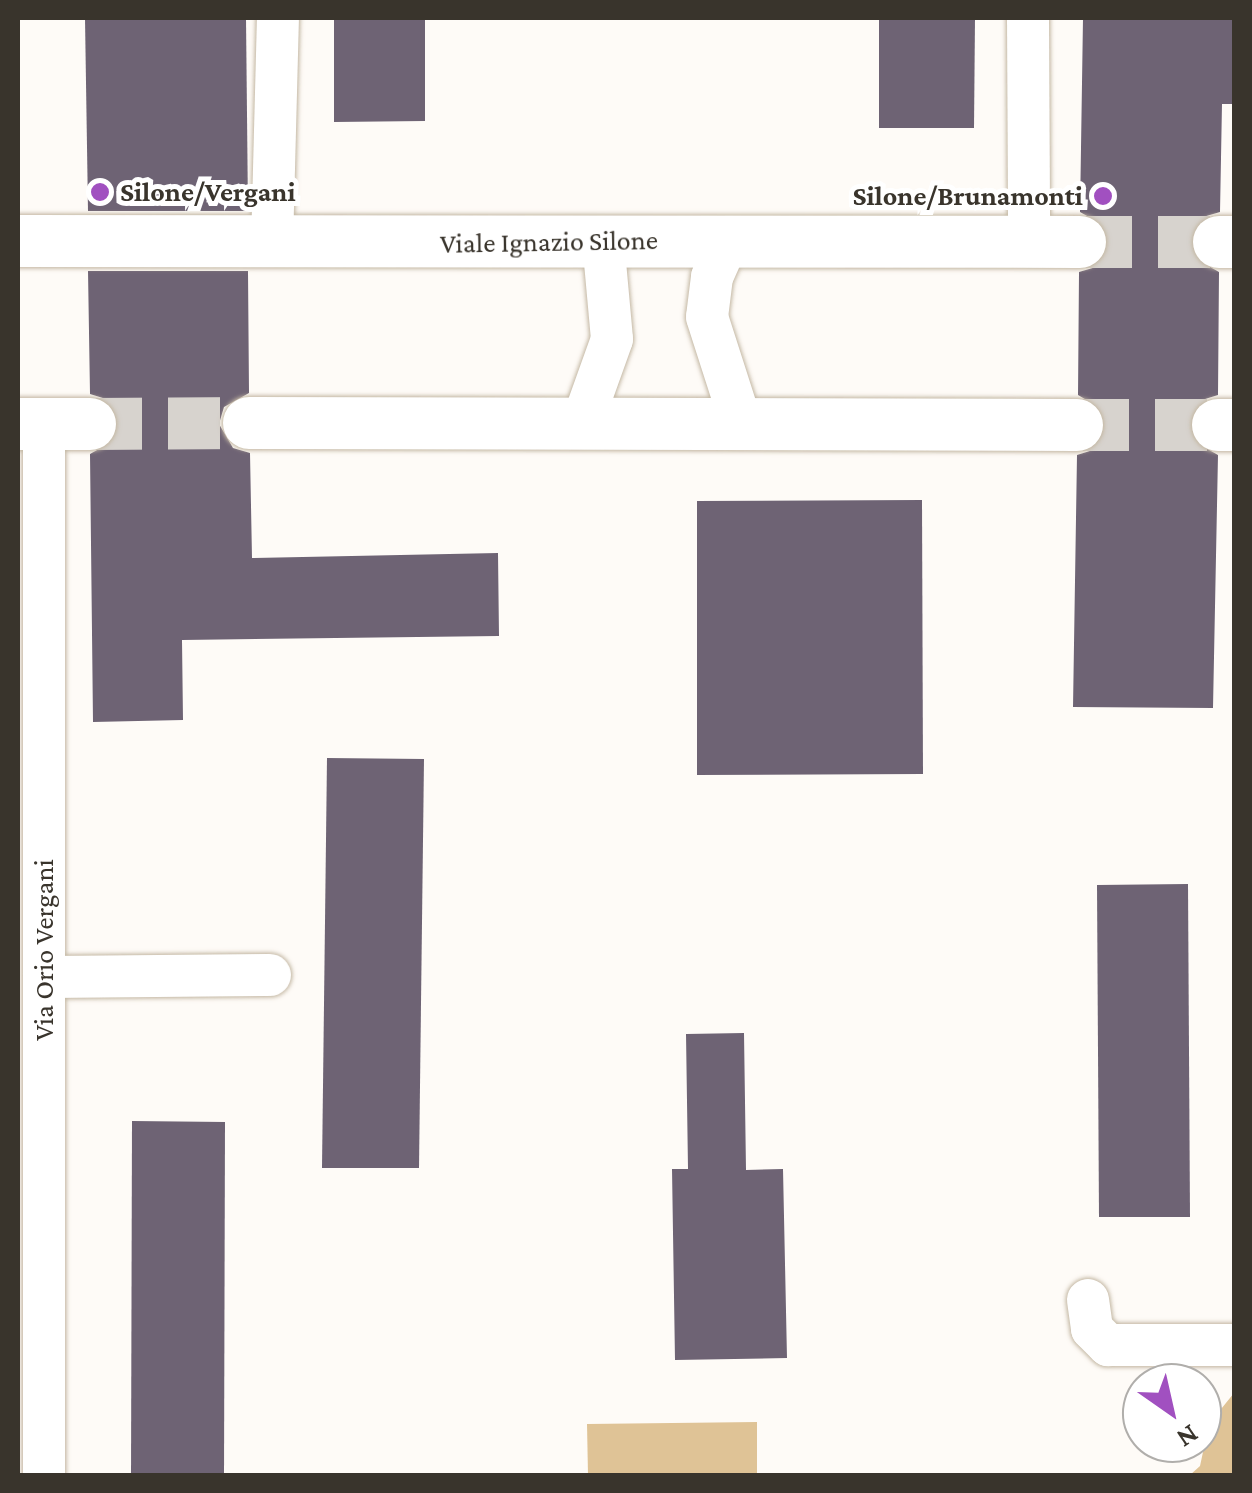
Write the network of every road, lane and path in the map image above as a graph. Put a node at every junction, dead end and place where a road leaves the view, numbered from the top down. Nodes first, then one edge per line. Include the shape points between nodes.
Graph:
1 (278, 18) edge
2 (1028, 18) edge
3 (18, 241) edge
4 (603, 241) junction
5 (728, 241) junction
6 (1029, 241) junction
7 (1080, 242) tunnel mouth
8 (272, 245) junction
9 (249, 422) tunnel mouth
10 (582, 423) junction
11 (741, 423) junction
12 (50, 424) edge
13 (1077, 425) tunnel mouth
14 (270, 976) dead end
15 (44, 977) junction
16 (1088, 1300) dead end
17 (1234, 1345) edge
18 (44, 1476) edge

1 - 8 street
2 - 6 street
3 - 8 street, Viale Ignazio Silone
4 - 5 street, Viale Ignazio Silone
4 - 8 street, Viale Ignazio Silone
4 - 10 street via 612,338
5 - 6 street, Viale Ignazio Silone
5 - 11 street via 712,276 707,316
6 - 7 street, Viale Ignazio Silone
9 - 10 street
10 - 11 street
11 - 13 street
12 - 15 street, Via Orio Vergani
14 - 15 street
15 - 18 street, Via Orio Vergani
16 - 17 street via 1092,1329 1108,1345

